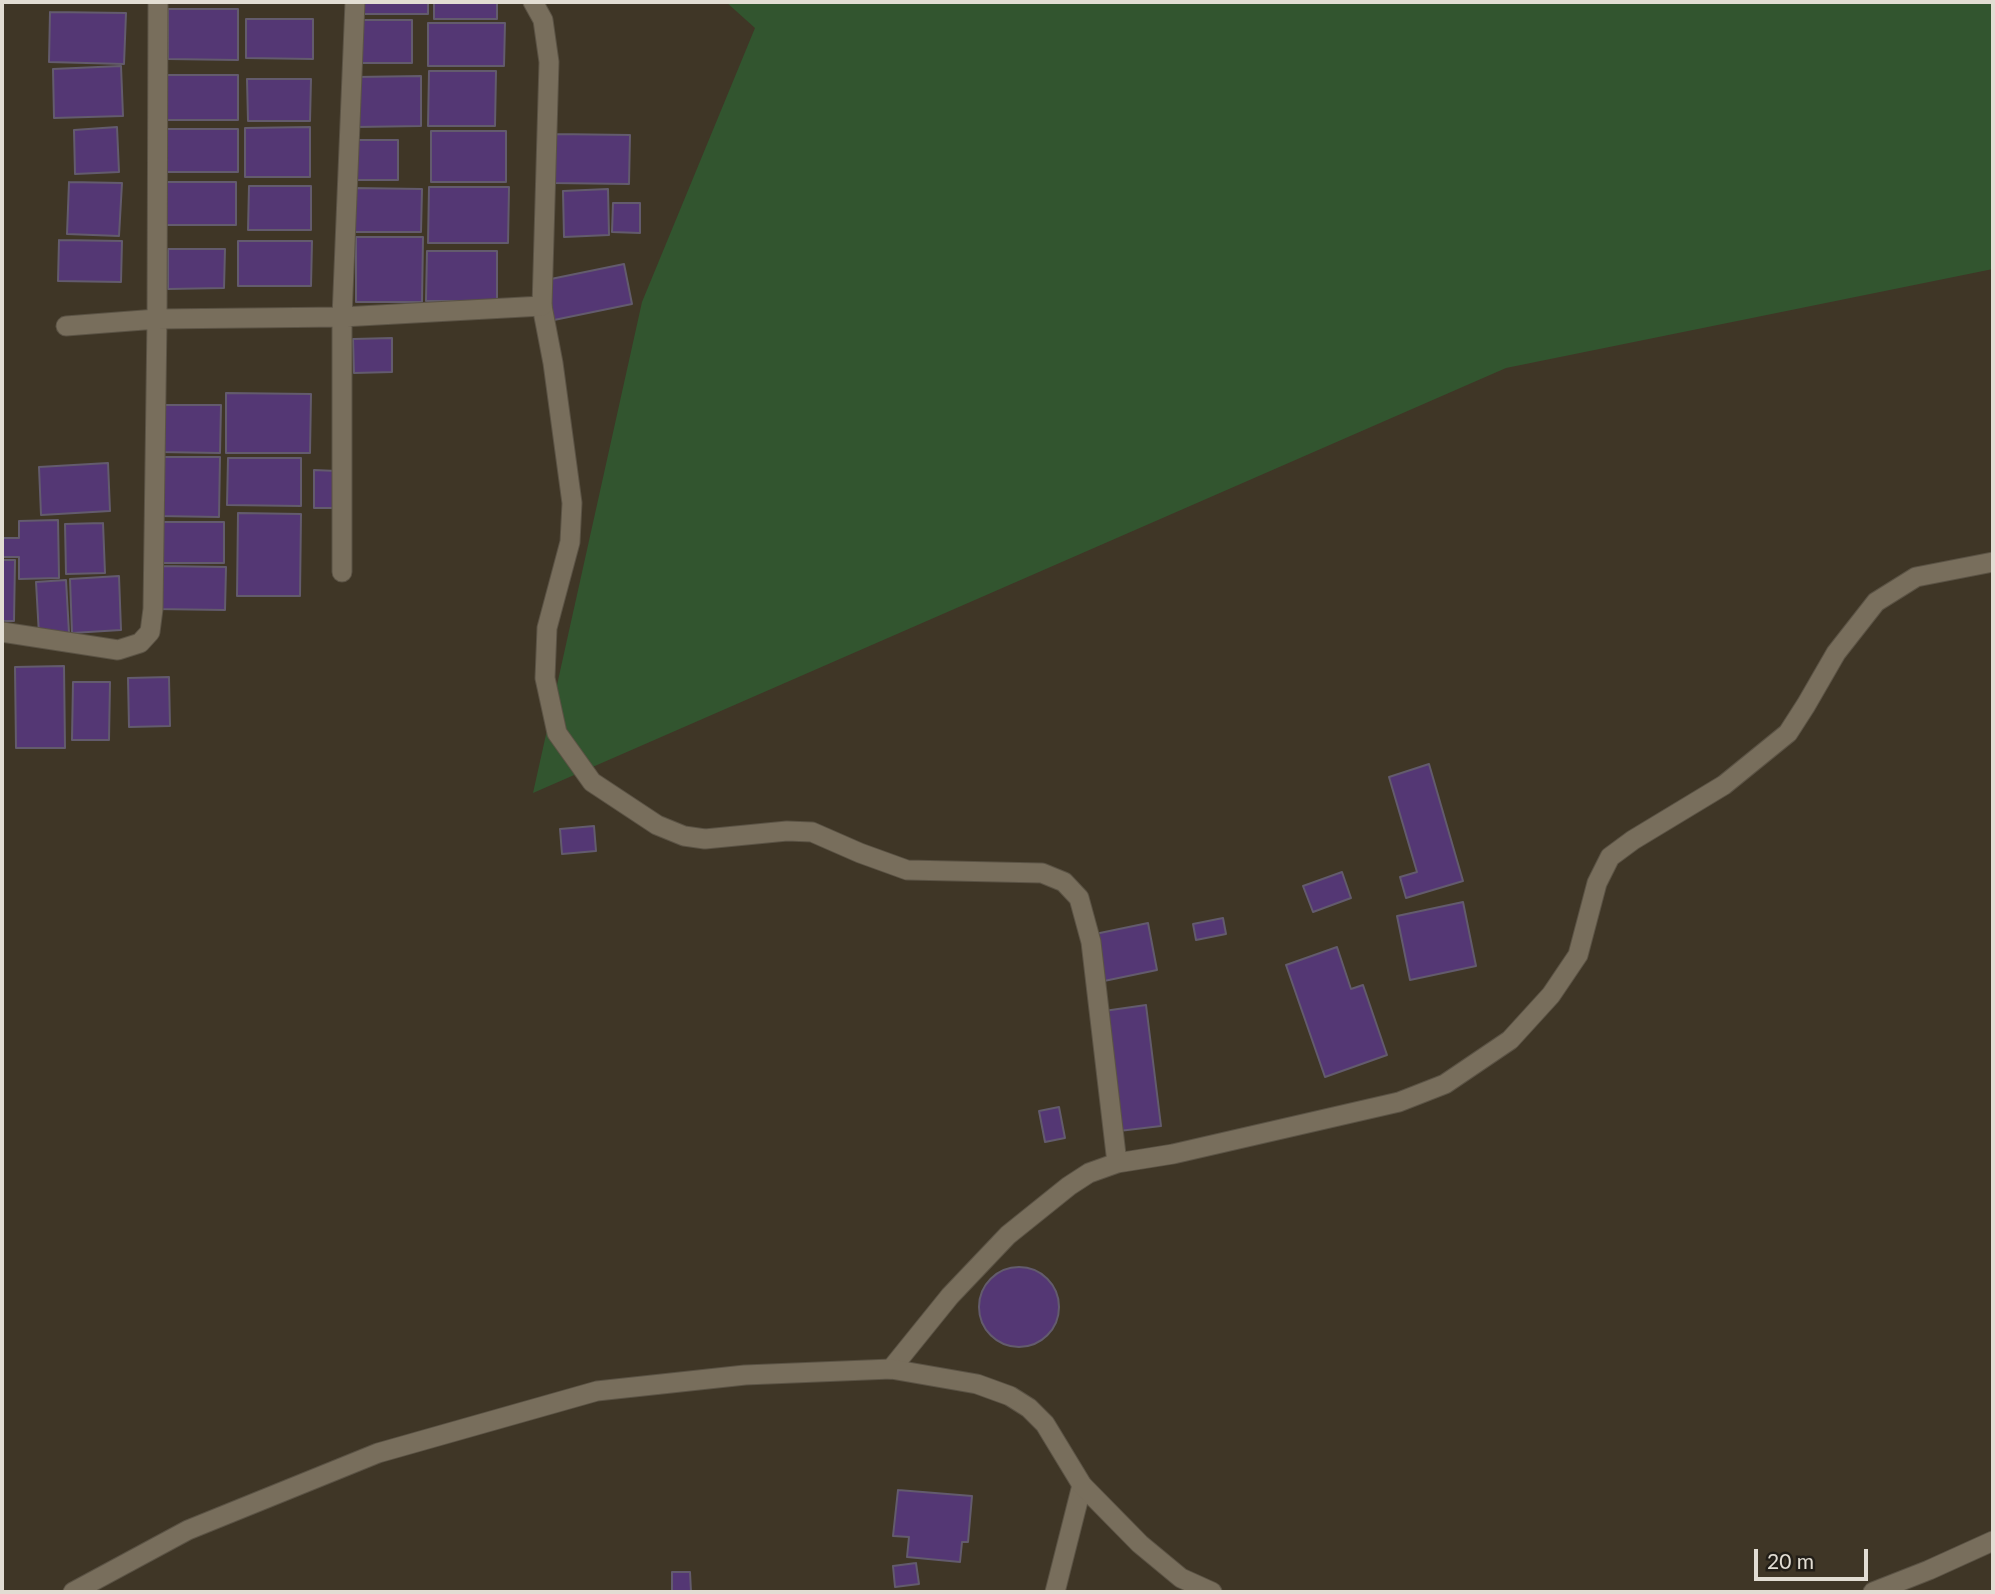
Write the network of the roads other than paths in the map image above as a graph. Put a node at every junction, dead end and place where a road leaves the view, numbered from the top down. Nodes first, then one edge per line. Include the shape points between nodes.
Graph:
1 (158, 2) edge
2 (355, 2) edge
3 (533, 2) edge
4 (542, 306) junction
5 (342, 317) junction
6 (158, 319) junction
7 (66, 326) dead end
8 (1993, 562) edge
9 (342, 572) dead end
10 (2, 632) edge
11 (1117, 1163) junction
12 (891, 1369) junction
13 (1082, 1485) junction
14 (1993, 1541) edge
15 (73, 1592) edge
16 (1055, 1592) edge
17 (1212, 1592) edge
18 (1873, 1592) edge

1 - 6 street
2 - 5 street
3 - 4 street via 543,20 549,62
4 - 5 street
4 - 11 street via 572,503 570,542 547,628 545,678 557,733 592,782 657,825 684,836 705,839 812,832 907,870 1042,873 1064,882 1079,898 1091,942
5 - 6 street
5 - 9 street
6 - 7 street
6 - 10 street via 150,632 140,643 118,650
8 - 11 street via 1916,577 1876,602 1836,653 1788,733 1724,785 1610,857 1597,883 1578,955 1551,995 1510,1040 1445,1084 1399,1102
11 - 12 street via 1069,1186 1008,1235 950,1296
12 - 13 street via 977,1384 1010,1396 1045,1424
12 - 15 street via 745,1375 597,1391 378,1454 188,1530
13 - 16 street
13 - 17 street via 1181,1578
14 - 18 street

